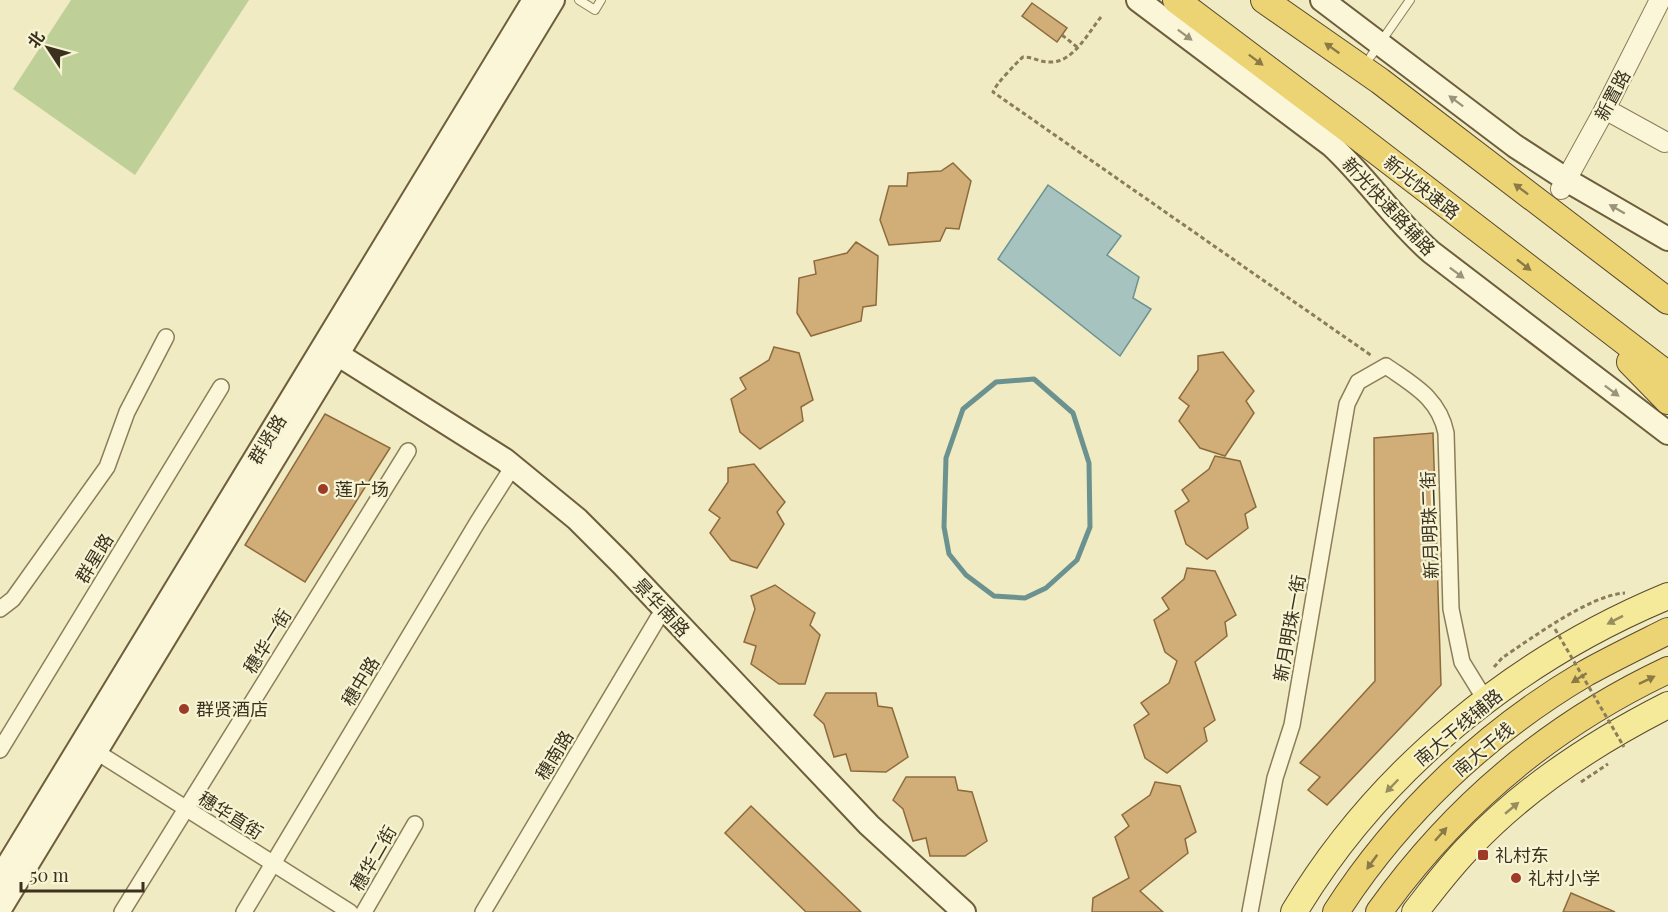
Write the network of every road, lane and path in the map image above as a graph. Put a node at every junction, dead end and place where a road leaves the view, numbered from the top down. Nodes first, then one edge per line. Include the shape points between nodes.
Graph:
1 (545, 0) edge
2 (579, 0) edge
3 (601, 0) edge
4 (1138, 0) edge
5 (1176, 0) edge
6 (1264, 0) edge
7 (1322, 0) edge
8 (1410, 0) edge
9 (1660, 0) edge
10 (1101, 17) dead end
11 (1062, 35) dead end
12 (1078, 47) junction
13 (1371, 56) dead end
14 (1605, 109) junction
15 (1665, 142) dead end
16 (1561, 189) dead end
17 (1668, 239) edge
18 (1668, 301) edge
19 (1576, 305) junction
20 (166, 337) dead end
21 (331, 350) junction
22 (1386, 366) junction
23 (1668, 375) edge
24 (221, 387) dead end
25 (1668, 402) edge
26 (1668, 433) edge
27 (408, 451) dead end
28 (510, 471) dead end
29 (1668, 596) edge
30 (0, 609) edge
31 (658, 618) dead end
32 (1555, 629) dead end
33 (1668, 632) edge
34 (1668, 670) edge
35 (1486, 701) junction
36 (1668, 705) edge
37 (1624, 747) dead end
38 (0, 750) edge
39 (92, 750) junction
40 (184, 809) junction
41 (415, 825) dead end
42 (274, 865) junction
43 (0, 878) edge
44 (0, 907) edge
45 (122, 912) edge
46 (244, 912) edge
47 (350, 912) edge
48 (364, 912) edge
49 (483, 912) edge
50 (964, 912) edge
51 (1250, 912) edge
52 (1294, 912) edge
53 (1336, 912) edge
54 (1379, 912) edge
55 (1415, 912) edge

1 - 21 main road, 群贤路
2 - 3 lane via 595,10
4 -> 26 main road, 新光快速路辅路 via 1331,146 1431,252
5 -> 19 highway, 新光快速路
18 -> 6 highway via 1380,81
17 -> 7 main road via 1515,146
8 - 13 lane
9 - 14 street, 新置路
10 - 12 path
11 - 12 path
12 - 22 path via 1066,59 1053,62 1023,57 995,85 993,92
14 - 15 street
14 - 16 street, 新置路
19 - 23 highway, 新光快速路
19 - 25 highway
20 - 30 street via 127,412 106,467 13,599
21 - 39 main road, 群贤路
21 - 43 main road, 群贤路
21 - 44 main road, 群贤路
21 - 50 main road, 景华南路 via 505,460 577,519 869,825
22 - 35 street, 新月明珠二街 via 1429,398 1444,422 1451,609 1462,662
22 - 51 street, 新月明珠一街 via 1358,382 1347,404 1292,725 1275,778
24 - 38 street, 群星路
27 - 40 street, 穗华一街
28 - 42 street, 穗中路
29 -> 35 main road, 南大干线辅路 via 1583,637
31 - 49 street, 穗南路
32 - 37 path, bridge
33 -> 53 highway, 南大干线 via 1585,674 1482,747 1399,828
54 -> 34 highway, 南大干线 via 1447,827 1515,765 1579,719
35 -> 52 main road, 南大干线辅路 via 1437,741 1382,796 1337,850
55 -> 36 main road via 1457,859 1510,809 1606,739
39 - 40 street, 穗华直街
39 - 44 main road, 群贤路
40 - 42 street, 穗华直街
40 - 45 street, 穗华一街
41 - 48 street, 穗华二街
42 - 46 street, 穗中路
42 - 47 street, 穗华直街

